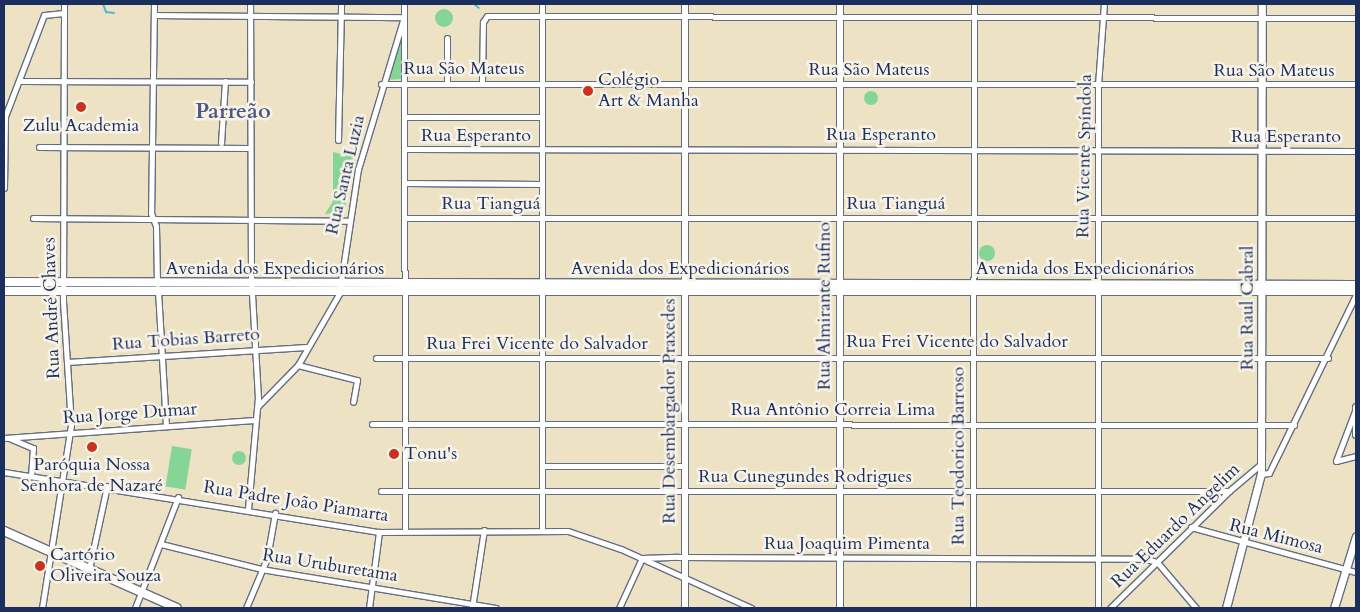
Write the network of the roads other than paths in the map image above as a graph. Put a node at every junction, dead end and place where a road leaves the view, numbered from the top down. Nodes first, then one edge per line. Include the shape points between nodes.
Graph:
1 (64, 4) edge
2 (154, 4) edge
3 (250, 4) edge
4 (341, 4) edge
5 (404, 4) edge
6 (542, 4) edge
7 (685, 4) edge
8 (840, 4) edge
9 (974, 4) edge
10 (1104, 4) edge
11 (1262, 4) edge
12 (64, 13) junction
13 (154, 16) junction
14 (250, 16) junction
15 (542, 16) junction
16 (685, 16) junction
17 (840, 16) junction
18 (973, 16) junction
19 (340, 17) junction
20 (404, 17) junction
21 (1103, 17) junction
22 (1262, 18) junction
23 (1356, 18) edge
24 (446, 38) dead end
25 (153, 80) junction
26 (21, 81) junction
27 (225, 81) junction
28 (63, 82) junction
29 (251, 82) junction
30 (405, 83) junction
31 (447, 83) junction
32 (482, 83) junction
33 (542, 83) junction
34 (684, 83) junction
35 (840, 83) junction
36 (972, 83) junction
37 (381, 84) junction
38 (1263, 84) junction
39 (1356, 84) edge
40 (1098, 85) junction
41 (4, 117) edge
42 (406, 117) junction
43 (542, 118) junction
44 (338, 140) dead end
45 (221, 143) dead end
46 (39, 147) dead end
47 (62, 148) junction
48 (152, 148) junction
49 (250, 148) junction
50 (406, 149) junction
51 (973, 149) junction
52 (542, 150) junction
53 (684, 150) junction
54 (840, 150) junction
55 (1098, 150) junction
56 (1263, 151) junction
57 (1356, 151) edge
58 (406, 184) junction
59 (542, 184) junction
60 (4, 188) edge
61 (684, 217) junction
62 (973, 217) junction
63 (33, 218) dead end
64 (62, 218) junction
65 (154, 218) junction
66 (251, 218) junction
67 (406, 218) junction
68 (543, 218) junction
69 (841, 218) junction
70 (1098, 218) junction
71 (1263, 218) junction
72 (1356, 218) edge
73 (347, 221) junction
74 (4, 282) edge
75 (1356, 284) edge
76 (157, 287) junction
77 (404, 287) junction
78 (685, 287) junction
79 (973, 287) junction
80 (1098, 287) junction
81 (63, 288) junction
82 (252, 288) junction
83 (340, 288) junction
84 (543, 288) junction
85 (840, 288) junction
86 (1263, 288) junction
87 (4, 291) edge
88 (1356, 291) edge
89 (1356, 295) edge
90 (307, 347) junction
91 (256, 349) junction
92 (840, 355) junction
93 (162, 356) junction
94 (542, 357) junction
95 (685, 357) junction
96 (1098, 357) junction
97 (1262, 357) junction
98 (376, 358) dead end
99 (405, 358) junction
100 (973, 358) junction
101 (1328, 358) junction
102 (67, 362) junction
103 (298, 365) junction
104 (353, 402) dead end
105 (258, 406) junction
106 (1356, 409) edge
107 (254, 420) junction
108 (1098, 422) junction
109 (685, 423) junction
110 (372, 424) dead end
111 (404, 424) junction
112 (542, 424) junction
113 (840, 424) junction
114 (1262, 424) junction
115 (973, 425) junction
116 (1294, 425) junction
117 (166, 426) junction
118 (70, 432) junction
119 (1356, 434) edge
120 (5, 438) edge
121 (1356, 456) edge
122 (1262, 464) junction
123 (542, 466) junction
124 (684, 466) junction
125 (4, 472) edge
126 (31, 474) junction
127 (1261, 474) junction
128 (63, 479) junction
129 (107, 486) junction
130 (685, 490) junction
131 (1098, 490) junction
132 (381, 491) dead end
133 (404, 491) junction
134 (839, 491) junction
135 (973, 491) junction
136 (1228, 491) junction
137 (542, 492) junction
138 (178, 497) junction
139 (248, 509) junction
140 (275, 514) junction
141 (1192, 527) junction
142 (484, 530) junction
143 (4, 531) edge
144 (405, 531) junction
145 (542, 531) junction
146 (379, 532) junction
147 (1356, 541) edge
148 (1245, 542) junction
149 (161, 544) junction
150 (52, 553) junction
151 (686, 557) junction
152 (642, 558) junction
153 (840, 558) junction
154 (972, 558) junction
155 (1098, 558) junction
156 (1157, 562) junction
157 (90, 569) junction
158 (261, 569) junction
159 (1346, 569) junction
160 (1356, 572) edge
161 (686, 576) junction
162 (371, 585) junction
163 (142, 592) junction
164 (472, 606) edge
165 (42, 608) edge
166 (135, 608) edge
167 (178, 608) edge
168 (246, 608) edge
169 (369, 608) edge
170 (496, 608) edge
171 (619, 608) edge
172 (685, 608) edge
173 (751, 608) edge
174 (840, 608) edge
175 (973, 608) edge
176 (1098, 608) edge
177 (1110, 608) edge
178 (1196, 608) edge
179 (1226, 608) edge
180 (1334, 608) edge

1 - 12 street, Rua André Chaves
2 - 13 street
3 - 14 street
4 - 19 street
5 - 20 street
6 - 15 street
7 - 16 street, Rua Desembargador Praxedes
8 - 17 street, Rua Almirante Rufino
9 - 18 street, Rua Teodorico Barroso
10 - 21 street, Rua Vicente Spíndola
11 - 22 main road, Rua Raul Cabral
12 - 26 street via 44,15
12 - 28 street, Rua André Chaves
13 - 14 street
13 - 25 street
14 - 19 street
14 - 29 street
15 - 16 street
15 - 32 street via 492,16 483,22
15 - 33 street
16 - 17 street
16 - 34 street, Rua Desembargador Praxedes
17 - 18 street
17 - 35 street, Rua Almirante Rufino
18 - 21 street
18 - 36 street, Rua Teodorico Barroso
19 - 20 street
19 - 44 street
20 - 30 street
20 - 37 street, Rua Santa Luzia
21 - 22 street
21 - 40 street, Rua Vicente Spíndola
22 - 23 street
22 - 38 main road, Rua Raul Cabral
24 - 31 street
25 - 27 street
25 - 28 street
25 - 48 street
26 - 28 street
26 - 41 street
27 - 29 street
27 - 45 street
28 - 47 street, Rua André Chaves
29 - 49 street
30 - 31 street, Rua São Mateus
30 - 37 street, Rua São Mateus
30 - 42 street
31 - 32 street, Rua São Mateus
32 - 33 street, Rua São Mateus
33 - 34 street, Rua São Mateus
33 - 43 street
34 - 35 street, Rua São Mateus
34 - 53 street, Rua Desembargador Praxedes
35 - 36 street, Rua São Mateus
35 - 54 street, Rua Almirante Rufino
36 - 40 street, Rua São Mateus
36 - 51 street, Rua Teodorico Barroso
37 - 73 street, Rua Santa Luzia
38 - 39 street, Rua São Mateus
38 - 40 street, Rua São Mateus
38 - 56 main road, Rua Raul Cabral
40 - 55 street, Rua Vicente Spíndola
41 - 60 street
42 - 43 street
42 - 50 street
43 - 52 street
46 - 47 street
47 - 48 street
47 - 64 street, Rua André Chaves
48 - 49 street
48 - 65 street
49 - 66 street
50 - 52 street, Rua Esperanto
50 - 58 street
51 - 54 street, Rua Esperanto
51 - 55 street, Rua Esperanto
51 - 62 street, Rua Teodorico Barroso
52 - 53 street, Rua Esperanto
52 - 59 street
53 - 54 street, Rua Esperanto
53 - 61 street, Rua Desembargador Praxedes
54 - 69 street, Rua Almirante Rufino
55 - 56 street, Rua Esperanto
55 - 70 street, Rua Vicente Spíndola
56 - 57 street, Rua Esperanto
56 - 71 main road, Rua Raul Cabral
58 - 59 street
58 - 67 street
59 - 68 street
61 - 68 street, Rua Tianguá
61 - 69 street, Rua Tianguá
61 - 78 street, Rua Desembargador Praxedes
62 - 69 street, Rua Tianguá
62 - 70 street, Rua Tianguá
62 - 79 street, Rua Teodorico Barroso
63 - 64 street
64 - 65 street
64 - 81 street, Rua André Chaves
65 - 66 street
65 - 76 street
66 - 73 street
66 - 82 street
67 - 68 street, Rua Tianguá
67 - 77 street
68 - 84 street
69 - 85 street, Rua Almirante Rufino
70 - 71 street, Rua Tianguá
70 - 80 street, Rua Vicente Spíndola
71 - 72 street, Rua Tianguá
71 - 86 main road, Rua Raul Cabral
73 - 83 street, Rua Santa Luzia
74 - 81 main road, Avenida dos Expedicionários
75 - 86 main road, Avenida dos Expedicionários
76 - 81 main road, Avenida dos Expedicionários
76 - 82 main road, Avenida dos Expedicionários
76 - 93 street
77 - 83 main road, Avenida dos Expedicionários
77 - 84 main road, Avenida dos Expedicionários
77 - 99 street
78 - 84 main road, Avenida dos Expedicionários
78 - 85 main road, Avenida dos Expedicionários
78 - 95 street, Rua Desembargador Praxedes
79 - 80 main road, Avenida dos Expedicionários
79 - 85 main road, Avenida dos Expedicionários
79 - 100 street, Rua Teodorico Barroso
80 - 86 main road, Avenida dos Expedicionários
80 - 96 street, Rua Vicente Spíndola
81 - 87 main road, Avenida dos Expedicionários
81 - 102 street, Rua André Chaves
82 - 83 main road, Avenida dos Expedicionários
82 - 91 street
83 - 90 street, Rua Santa Luzia
84 - 94 street
85 - 92 street, Rua Almirante Rufino
86 - 88 main road, Avenida dos Expedicionários
86 - 97 main road, Rua Raul Cabral
89 - 101 street, Rua Eduardo Angelim
90 - 91 street, Rua Tobias Barreto
90 - 103 street, Rua Santa Luzia
91 - 93 street, Rua Tobias Barreto
91 - 105 street
92 - 95 street, Rua Frei Vicente do Salvador
92 - 100 street, Rua Frei Vicente do Salvador
92 - 113 street, Rua Almirante Rufino
93 - 102 street, Rua Tobias Barreto
93 - 117 street
94 - 95 street, Rua Frei Vicente do Salvador
94 - 99 street, Rua Frei Vicente do Salvador
94 - 112 street
95 - 109 street, Rua Desembargador Praxedes
96 - 97 street, Rua Frei Vicente do Salvador
96 - 100 street, Rua Frei Vicente do Salvador
96 - 108 street, Rua Vicente Spíndola
97 - 101 street, Rua Frei Vicente do Salvador
97 - 114 main road, Rua Raul Cabral
98 - 99 street, Rua Frei Vicente do Salvador
99 - 111 street
100 - 115 street, Rua Teodorico Barroso
101 - 116 street, Rua Eduardo Angelim
102 - 118 street, Rua André Chaves
103 - 104 street via 357,380
103 - 105 street, Rua Santa Luzia
105 - 107 street
106 - 119 main road
106 - 121 street via 1336,462
107 - 117 street, Rua Jorge Dumar
107 - 139 street
108 - 114 street, Rua Antônio Correia Lima
108 - 115 street, Rua Antônio Correia Lima
108 - 131 street, Rua Vicente Spíndola
109 - 112 street, Rua Antônio Correia Lima
109 - 113 street, Rua Antônio Correia Lima
109 - 124 street, Rua Desembargador Praxedes
110 - 111 street, Rua Antônio Correia Lima
111 - 112 street, Rua Antônio Correia Lima
111 - 133 street
112 - 123 street
113 - 115 street, Rua Antônio Correia Lima
113 - 134 street, Rua Almirante Rufino
114 - 116 street, Rua Antônio Correia Lima
114 - 122 main road, Rua Raul Cabral
115 - 135 street, Rua Teodorico Barroso
116 - 127 street, Rua Eduardo Angelim via 1269,473
117 - 118 street, Rua Jorge Dumar
118 - 120 street, Rua Jorge Dumar
118 - 128 street, Rua André Chaves
120 - 126 street, Rua Jorge Dumar via 32,448
122 - 127 main road, Rua Raul Cabral
122 - 136 street, Rua Eduardo Angelim
123 - 124 street
123 - 137 street
124 - 130 street, Rua Desembargador Praxedes
125 - 126 street, Rua Padre João Piamarta
126 - 128 street, Rua Padre João Piamarta
127 - 148 main road, Rua Raul Cabral
128 - 129 street, Rua Padre João Piamarta
128 - 150 street, Rua André Chaves
129 - 138 street, Rua Padre João Piamarta
129 - 157 street
130 - 134 street, Rua Cunegundes Rodrigues
130 - 137 street, Rua Cunegundes Rodrigues
130 - 151 street, Rua Desembargador Praxedes
131 - 135 street, Rua Cunegundes Rodrigues
131 - 136 street, Rua Cunegundes Rodrigues
131 - 155 street, Rua Vicente Spíndola
132 - 133 street, Rua Cunegundes Rodrigues
133 - 137 street, Rua Cunegundes Rodrigues
133 - 144 street
134 - 135 street, Rua Cunegundes Rodrigues
134 - 153 street, Rua Almirante Rufino
135 - 154 street, Rua Teodorico Barroso
136 - 141 street, Rua Eduardo Angelim
137 - 145 street
138 - 139 street, Rua Padre João Piamarta
138 - 149 street
139 - 140 street, Rua Padre João Piamarta
140 - 146 street, Rua Padre João Piamarta
140 - 158 street
141 - 148 street, Rua Mimosa
141 - 156 street, Rua Eduardo Angelim
142 - 144 street, Rua Padre João Piamarta
142 - 145 street, Rua Padre João Piamarta
142 - 164 street
143 - 150 main road
144 - 146 street, Rua Padre João Piamarta
145 - 152 street, Rua Padre João Piamarta via 568,531
146 - 162 street
147 - 159 main road
148 - 159 street, Rua Mimosa
148 - 179 main road, Rua Raul Cabral
149 - 158 street, Rua Uruburetama
149 - 163 street
150 - 157 main road
150 - 165 street, Rua André Chaves
151 - 152 street, Rua Padre João Piamarta
151 - 153 street, Rua Joaquim Pimenta
151 - 161 street, Rua Desembargador Praxedes
152 - 161 street, Rua Padre João Piamarta
152 - 171 street
153 - 154 street, Rua Joaquim Pimenta
153 - 174 street, Rua Almirante Rufino
154 - 155 street, Rua Joaquim Pimenta
154 - 175 street, Rua Teodorico Barroso
155 - 156 street, Rua Joaquim Pimenta
155 - 176 street, Rua Vicente Spíndola
156 - 177 street, Rua Eduardo Angelim
156 - 178 street
157 - 163 main road
158 - 162 street, Rua Uruburetama
158 - 168 street
159 - 160 street, Rua Mimosa
159 - 180 main road
161 - 172 street, Rua Desembargador Praxedes
161 - 173 street, Rua Padre João Piamarta
162 - 164 street, Rua Uruburetama
162 - 169 street
163 - 166 street
163 - 167 main road
164 - 170 street, Rua Uruburetama

